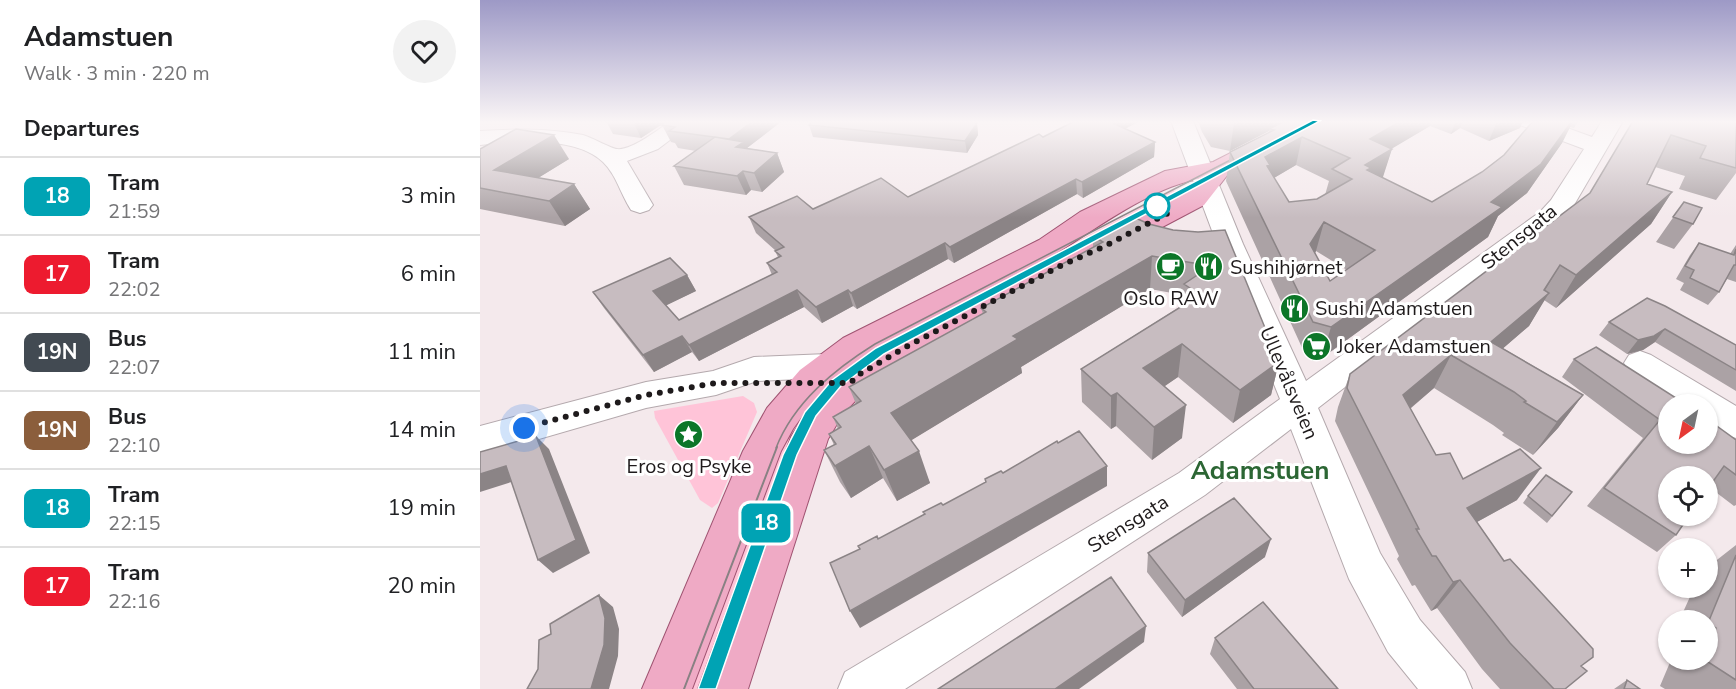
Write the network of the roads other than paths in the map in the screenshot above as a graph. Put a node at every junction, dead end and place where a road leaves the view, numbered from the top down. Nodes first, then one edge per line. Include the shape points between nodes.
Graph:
1 (605, 153) edge
2 (631, 153) edge
3 (1199, 153) edge
4 (1251, 153) edge
5 (1592, 153) edge
6 (611, 157) junction
7 (1210, 175) junction
8 (640, 205) dead end
9 (1641, 363) dead end
10 (828, 378) junction
11 (1690, 394) edge
12 (1299, 404) junction
13 (1718, 412) edge
14 (1736, 424) edge
15 (480, 441) edge
16 (1431, 682) edge
17 (667, 689) edge
18 (723, 689) edge
19 (862, 689) edge

1 - 6 street
2 - 6 street
3 - 7 street, Ullevålsveien
4 - 7 main road
5 - 12 street, Stensgata via 1561,205 1548,217
6 - 8 street
7 - 10 main road via 1195,199 1185,205 1058,267 860,374
7 - 12 street, Ullevålsveien via 1230,244
9 - 11 street
10 - 15 street via 716,383 639,396
10 - 17 main road via 779,417
10 - 18 main road via 830,404 810,438
12 - 16 street, Ullevålsveien via 1364,565
12 - 19 street, Stensgata via 1192,484
13 - 14 street

